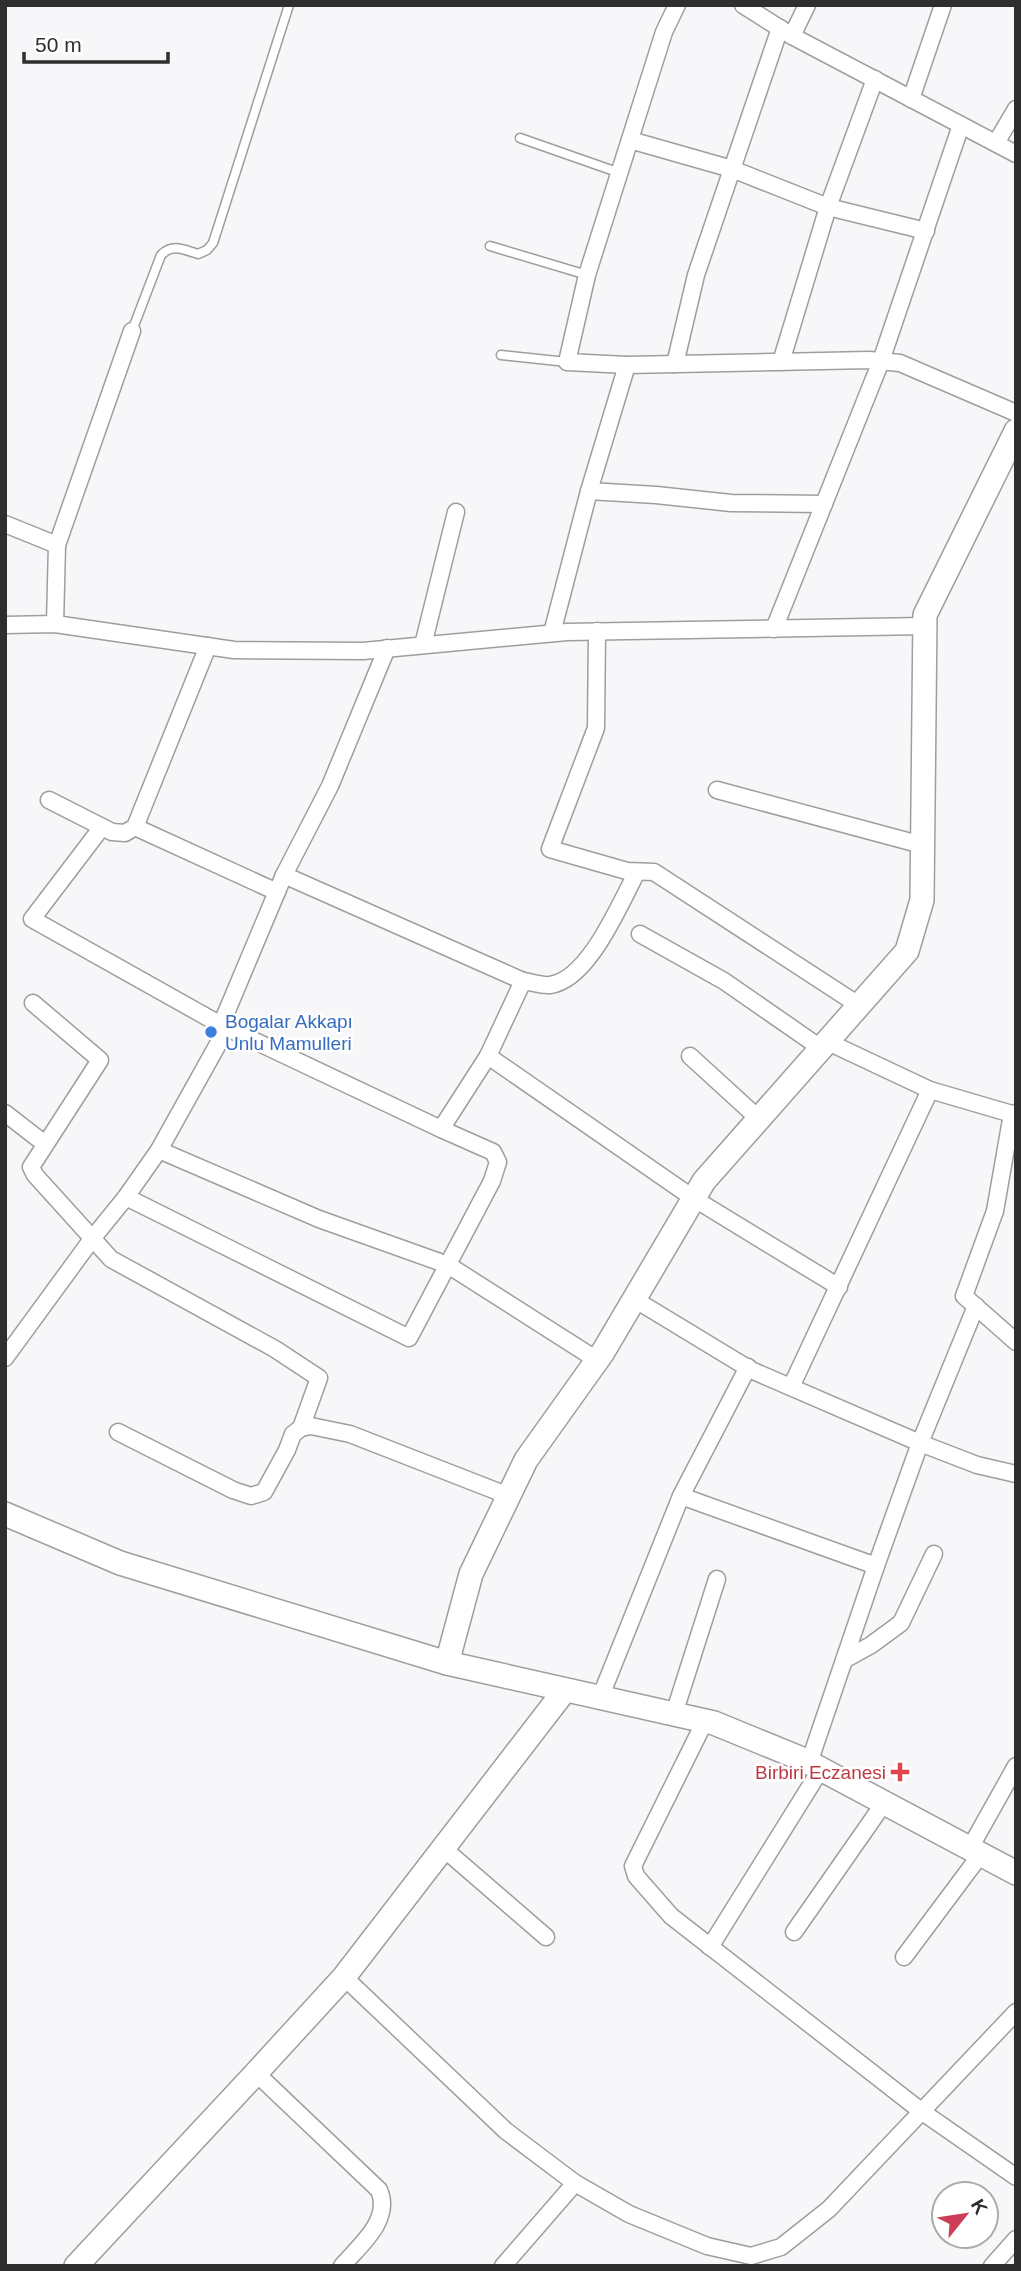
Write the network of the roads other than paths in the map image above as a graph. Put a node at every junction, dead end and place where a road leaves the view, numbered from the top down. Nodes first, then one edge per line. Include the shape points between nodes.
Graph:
1 (289, 5) edge
2 (677, 5) edge
3 (743, 5) edge
4 (807, 5) edge
5 (943, 5) edge
6 (786, 32) junction
7 (875, 79) junction
8 (911, 99) junction
9 (1016, 109) edge
10 (961, 125) junction
11 (520, 138) dead end
12 (630, 140) junction
13 (996, 144) junction
14 (1016, 154) edge
15 (732, 169) junction
16 (620, 173) junction
17 (828, 206) junction
18 (926, 231) junction
19 (490, 246) dead end
20 (587, 275) junction
21 (132, 331) joint
22 (501, 355) dead end
23 (881, 361) junction
24 (567, 362) junction
25 (781, 362) junction
26 (627, 365) junction
27 (675, 365) junction
28 (1016, 413) edge
29 (1016, 431) edge
30 (589, 491) junction
31 (824, 503) junction
32 (456, 512) dead end
33 (5, 524) edge
34 (57, 545) junction
35 (55, 624) junction
36 (5, 625) edge
37 (925, 626) junction
38 (774, 629) junction
39 (597, 631) junction
40 (552, 633) junction
41 (423, 645) junction
42 (208, 646) junction
43 (387, 648) junction
44 (717, 790) dead end
45 (49, 800) dead end
46 (102, 827) junction
47 (135, 827) junction
48 (922, 845) junction
49 (637, 872) junction
50 (284, 875) junction
51 (277, 892) junction
52 (640, 934) dead end
53 (523, 981) junction
54 (33, 1003) dead end
55 (860, 1006) junction
56 (224, 1027) junction
57 (825, 1045) junction
58 (488, 1056) junction
59 (690, 1056) dead end
60 (930, 1090) junction
61 (1014, 1114) edge
62 (759, 1119) junction
63 (8, 1120) edge
64 (442, 1129) junction
65 (45, 1144) junction
66 (159, 1150) junction
67 (126, 1197) junction
68 (693, 1198) junction
69 (92, 1239) junction
70 (448, 1265) junction
71 (838, 1287) junction
72 (634, 1299) junction
73 (975, 1306) junction
74 (1016, 1342) edge
75 (5, 1358) edge
76 (597, 1360) junction
77 (748, 1367) junction
78 (791, 1387) junction
79 (301, 1428) junction
80 (118, 1432) dead end
81 (920, 1443) junction
82 (1016, 1474) edge
83 (509, 1496) junction
84 (681, 1496) junction
85 (5, 1514) edge
86 (934, 1554) dead end
87 (876, 1566) junction
88 (717, 1579) dead end
89 (844, 1660) junction
90 (447, 1663) junction
91 (565, 1690) junction
92 (600, 1698) junction
93 (674, 1714) junction
94 (705, 1721) junction
95 (815, 1766) junction
96 (1016, 1766) edge
97 (884, 1803) junction
98 (443, 1847) junction
99 (975, 1851) junction
100 (1016, 1873) edge
101 (794, 1932) dead end
102 (546, 1937) dead end
103 (710, 1947) junction
104 (904, 1957) dead end
105 (344, 1977) junction
106 (1016, 2012) edge
107 (256, 2073) junction
108 (921, 2111) junction
109 (1016, 2177) edge
110 (575, 2183) junction
111 (1016, 2239) edge
112 (753, 2261) edge
113 (76, 2266) edge
114 (342, 2266) edge
115 (503, 2266) edge
116 (992, 2266) edge

1 - 21 lane via 212,243 198,254 176,247 161,255
2 - 12 street
3 - 6 street
4 - 6 street
5 - 8 street
6 - 7 street
6 - 15 street
7 - 8 street
7 - 17 street
8 - 10 street
9 - 13 street
10 - 13 street
10 - 18 street
11 - 16 lane
12 - 15 street
12 - 16 street
13 - 14 street
15 - 17 street
15 - 27 street via 696,275
16 - 20 street
17 - 18 street
17 - 25 street
18 - 23 street
19 - 20 lane
20 - 24 street
21 - 34 street
22 - 24 lane
23 - 25 street
23 - 28 street via 900,363
23 - 31 street
24 - 26 street
25 - 27 street
26 - 27 street
26 - 30 street
29 - 37 main road via 925,615
30 - 31 street via 731,503
30 - 40 street
31 - 38 street
32 - 41 street
33 - 34 street
34 - 35 street
35 - 36 street
35 - 42 street
37 - 38 street
37 - 48 main road
38 - 39 street
39 - 40 street
39 - 49 street via 596,728 550,849
40 - 41 street
41 - 43 street
42 - 43 street via 247,650
42 - 47 street
43 - 50 street via 330,786
44 - 48 street
45 - 46 street
46 - 47 street via 125,833
46 - 56 street via 32,919
47 - 51 street
48 - 55 main road via 922,900 907,951
49 - 53 street via 590,957 574,974 551,985
49 - 55 street via 654,872
50 - 51 street
50 - 53 street
51 - 56 street
52 - 57 street
53 - 58 street
54 - 65 street via 100,1060
55 - 57 main road
56 - 64 street
56 - 66 street
57 - 60 street
57 - 62 main road
58 - 64 street
58 - 68 street
59 - 62 street
60 - 61 street
60 - 71 street
61 - 73 street via 995,1211 964,1296
62 - 68 main road
63 - 65 street
64 - 70 street via 493,1153 498,1162
65 - 69 street via 31,1167
66 - 67 street
66 - 70 street via 319,1219
67 - 69 street
67 - 70 street via 409,1338
68 - 71 street
68 - 72 main road
69 - 75 street
69 - 79 street via 111,1259 319,1378
70 - 76 street
71 - 78 street
72 - 76 main road
72 - 77 street
73 - 74 street
73 - 81 street
76 - 83 main road via 526,1460
77 - 78 street
77 - 84 street
78 - 81 street
79 - 80 street via 293,1433 264,1492 251,1496
79 - 83 street via 349,1434
81 - 82 street
81 - 87 street
83 - 90 main road via 471,1574
84 - 87 street
84 - 92 street
85 - 90 main road via 120,1563
86 - 89 street via 901,1623
87 - 89 street
88 - 93 street
89 - 95 street
90 - 91 main road
91 - 92 main road
91 - 98 main road
92 - 93 main road
93 - 94 main road
94 - 95 main road
94 - 103 street via 633,1866 636,1876 671,1916
95 - 97 main road
95 - 103 street
96 - 99 street
97 - 99 main road
97 - 101 street
98 - 102 street
98 - 105 main road
99 - 100 main road
99 - 104 street
103 - 108 street
105 - 107 main road
105 - 110 street via 506,2131
106 - 108 street
107 - 113 main road
107 - 114 street via 379,2190 381,2218
108 - 109 street
108 - 112 street via 829,2208 781,2247
110 - 112 street via 629,2214
110 - 115 street
111 - 116 street

